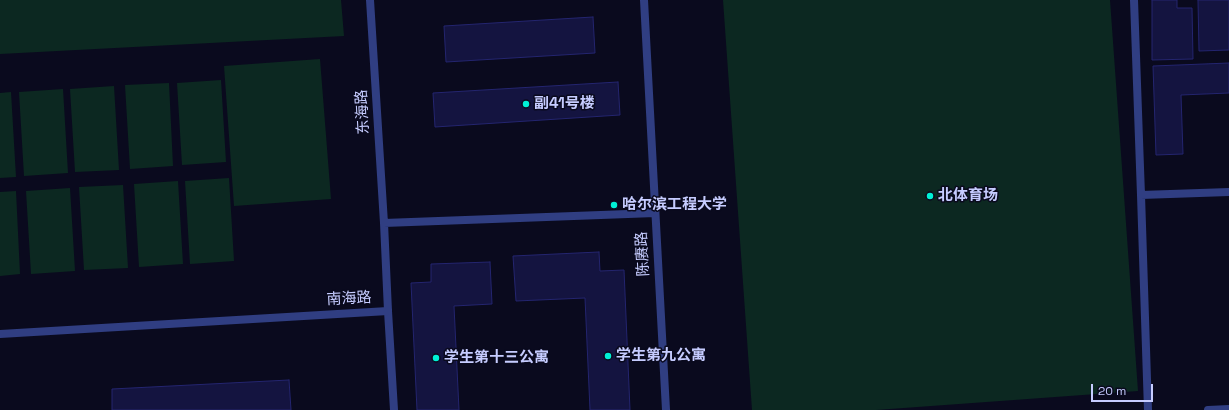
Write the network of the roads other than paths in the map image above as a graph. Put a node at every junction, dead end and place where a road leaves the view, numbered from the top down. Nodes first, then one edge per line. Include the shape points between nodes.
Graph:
1 (370, 0) edge
2 (644, 0) edge
3 (1134, 0) edge
4 (1229, 192) edge
5 (1141, 195) junction
6 (655, 213) junction
7 (384, 222) junction
8 (388, 311) junction
9 (0, 334) edge
10 (1229, 409) edge
11 (394, 410) edge
12 (666, 410) edge
13 (1148, 410) edge
14 (1208, 410) edge

1 - 7 street, 东海路
2 - 6 street, 陈赓路
3 - 5 street
4 - 5 street
5 - 13 street
6 - 7 street
6 - 12 street, 陈赓路
7 - 8 street, 南海路
8 - 9 street, 南海路
8 - 11 street
10 - 14 street

